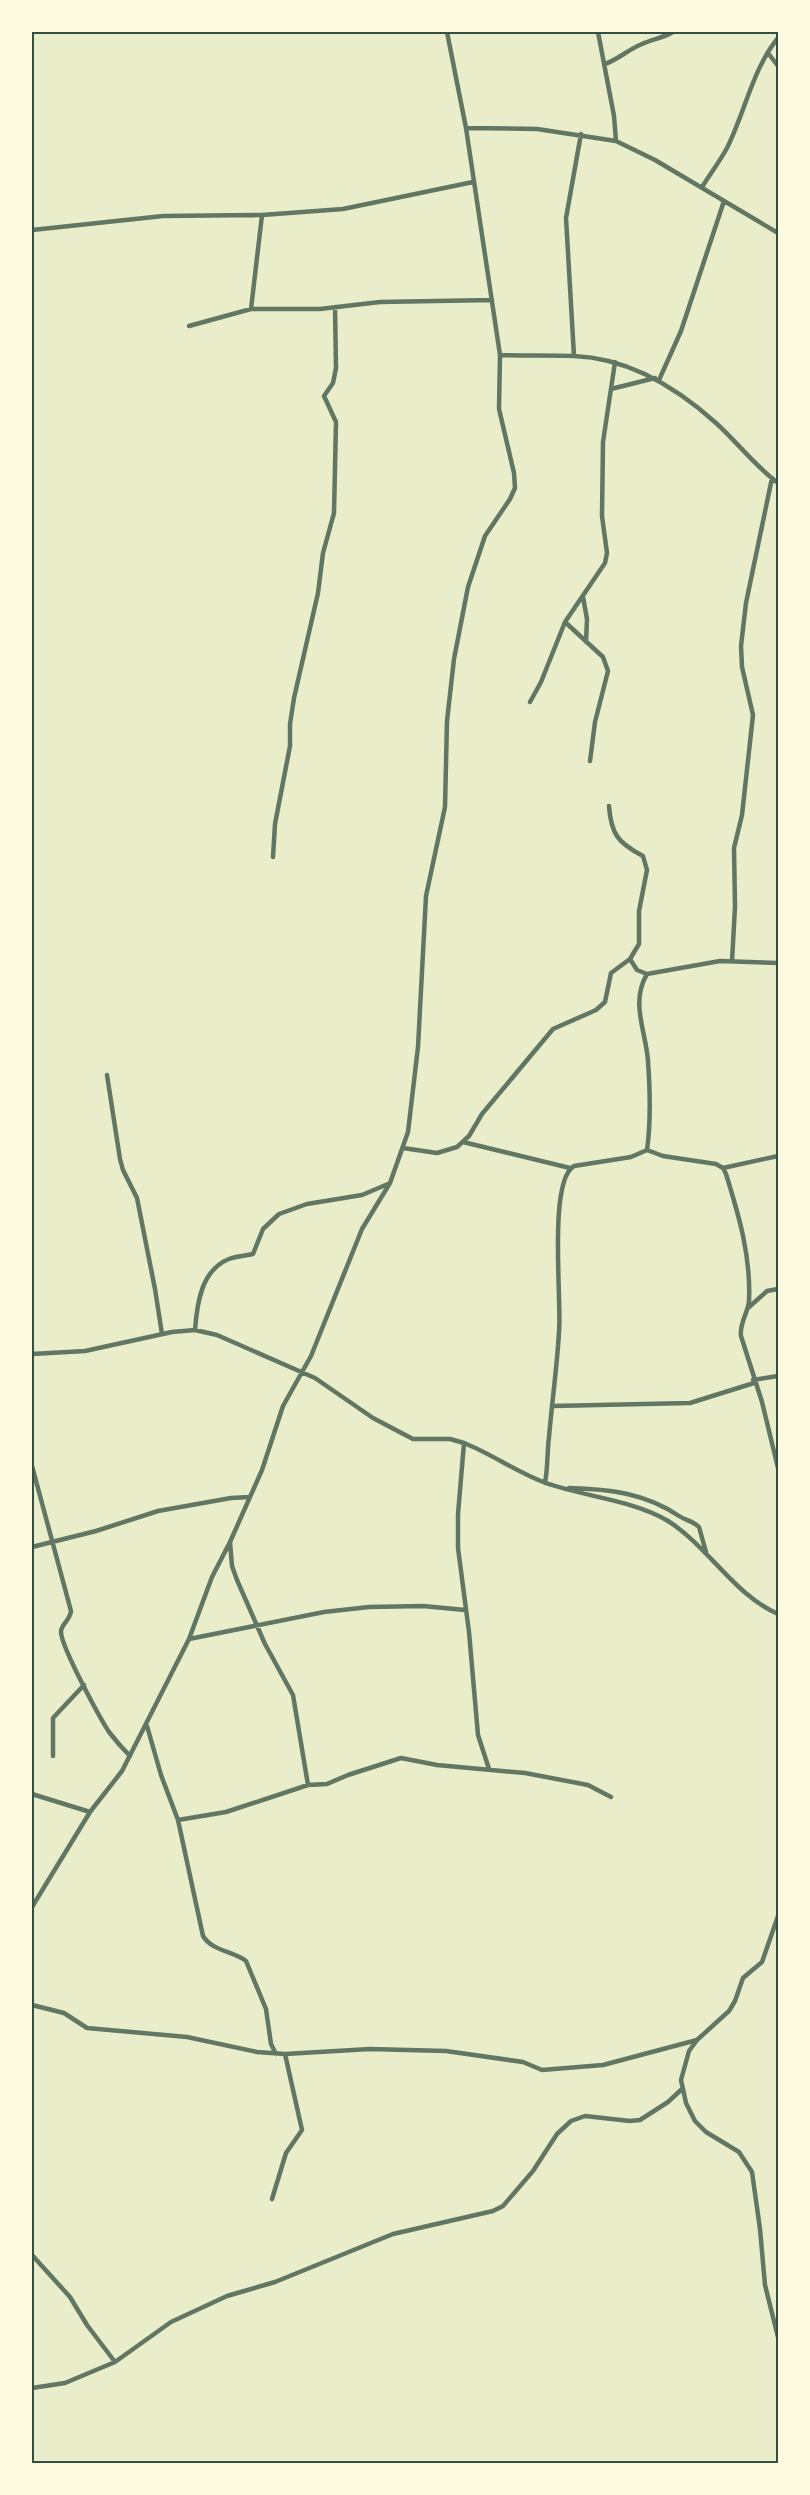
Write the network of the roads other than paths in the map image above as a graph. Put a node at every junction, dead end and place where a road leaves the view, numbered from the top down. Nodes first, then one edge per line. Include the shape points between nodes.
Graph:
1 (447, 32) edge
2 (598, 32) edge
3 (673, 32) edge
4 (778, 38) edge
5 (768, 53) junction
6 (605, 64) junction
7 (778, 66) edge
8 (466, 128) junction
9 (581, 134) junction
10 (616, 141) junction
11 (473, 182) junction
12 (702, 187) junction
13 (723, 201) junction
14 (262, 215) junction
15 (32, 231) edge
16 (778, 233) edge
17 (492, 300) junction
18 (335, 307) junction
19 (251, 309) junction
20 (189, 326) dead end
21 (500, 355) junction
22 (574, 356) junction
23 (615, 362) junction
24 (657, 379) junction
25 (611, 389) junction
26 (772, 478) junction
27 (778, 483) edge
28 (583, 597) junction
29 (565, 622) junction
30 (586, 642) junction
31 (530, 702) dead end
32 (590, 761) dead end
33 (609, 806) dead end
34 (273, 857) dead end
35 (630, 959) junction
36 (732, 961) junction
37 (778, 963) edge
38 (647, 974) junction
39 (107, 1075) dead end
40 (463, 1142) junction
41 (403, 1148) junction
42 (647, 1150) junction
43 (778, 1156) edge
44 (570, 1168) junction
45 (723, 1168) junction
46 (390, 1183) junction
47 (778, 1289) edge
48 (748, 1308) junction
49 (195, 1330) junction
50 (162, 1334) junction
51 (32, 1354) edge
52 (303, 1372) junction
53 (778, 1376) edge
54 (754, 1382) junction
55 (553, 1406) junction
56 (464, 1443) junction
57 (32, 1466) edge
58 (778, 1468) edge
59 (545, 1483) junction
60 (563, 1488) junction
61 (250, 1497) junction
62 (51, 1541) junction
63 (230, 1542) junction
64 (32, 1547) edge
65 (707, 1554) junction
66 (465, 1610) junction
67 (778, 1614) edge
68 (256, 1624) junction
69 (189, 1639) junction
70 (84, 1684) junction
71 (147, 1726) junction
72 (53, 1755) dead end
73 (130, 1756) junction
74 (489, 1769) junction
75 (308, 1785) junction
76 (32, 1794) edge
77 (611, 1797) dead end
78 (90, 1812) junction
79 (178, 1820) junction
80 (32, 1907) edge
81 (778, 1916) edge
82 (32, 2005) edge
83 (697, 2040) junction
84 (276, 2054) junction
85 (285, 2054) junction
86 (682, 2089) junction
87 (272, 2199) dead end
88 (32, 2255) edge
89 (778, 2337) edge
90 (115, 2362) junction
91 (32, 2388) edge

1 - 8 street
2 - 6 street
3 - 6 street
4 - 5 street
5 - 7 street
5 - 12 street via 727,147
6 - 10 street
8 - 9 street
8 - 11 street
9 - 10 street
9 - 22 street via 566,218
10 - 12 street
11 - 14 street via 343,209
11 - 17 street
12 - 13 street
13 - 16 street
13 - 24 street via 681,331
14 - 15 street via 162,216
14 - 19 street
17 - 18 street
17 - 21 street
18 - 19 street
18 - 34 street via 335,377 324,396 336,422 334,513 294,698
19 - 20 street
21 - 22 street
21 - 41 street via 499,408 514,488 485,536 468,587 454,659 447,722 445,807 426,896 418,1047
22 - 23 street
23 - 24 street
23 - 25 street
24 - 25 street
24 - 26 street via 709,417
25 - 28 street via 602,475 607,553 601,572
26 - 27 street
26 - 36 street via 741,646 753,715 742,815 734,848
28 - 29 street
28 - 30 street
29 - 30 street
29 - 31 street
30 - 32 street via 603,657 608,671
33 - 35 street via 614,834 647,864 639,911 639,944
35 - 38 street via 637,970
35 - 40 street via 611,973 605,1002 553,1029
36 - 37 street
36 - 38 street
38 - 42 street via 639,999 649,1075
39 - 50 street via 120,1159 142,1218
40 - 41 street via 437,1153
40 - 44 street
41 - 46 street
42 - 44 street via 631,1157
42 - 45 street
43 - 45 street
44 - 55 street via 563,1184 558,1227 560,1329
45 - 48 street via 745,1242
46 - 49 street via 362,1195 307,1204 279,1214 263,1228 253,1254 228,1259 210,1275 197,1301
46 - 52 street via 362,1229
47 - 48 street via 767,1291
48 - 54 street via 740,1331
49 - 50 street
49 - 52 street via 217,1335
50 - 51 street via 85,1351
52 - 56 street via 408,1437
52 - 61 street via 283,1406
53 - 54 street
54 - 55 street via 690,1404
54 - 58 street
55 - 59 street
56 - 59 street
56 - 66 street via 458,1548
57 - 62 street
59 - 60 street
60 - 65 street via 656,1514 679,1528
60 - 65 street via 603,1489 659,1503 699,1527
61 - 62 street via 158,1511
61 - 63 street
62 - 64 street
62 - 70 street via 71,1611 61,1632
63 - 68 street via 232,1566
63 - 69 street
65 - 67 street via 752,1599
66 - 68 street via 383,1606
66 - 74 street via 478,1735
68 - 69 street
68 - 75 street via 293,1695
69 - 71 street
70 - 72 street via 53,1718
70 - 73 street via 109,1731
71 - 73 street
71 - 79 street
73 - 78 street
74 - 75 street via 401,1758 327,1784
74 - 77 street via 588,1785
75 - 79 street via 226,1812
76 - 78 street
78 - 80 street
79 - 84 street via 203,1936 248,1964 266,2008
81 - 83 street via 762,1962 743,1978 729,2011
82 - 84 street via 64,2013 87,2028 187,2037
83 - 85 street via 603,2065 557,2070 539,2070 523,2062 446,2051 370,2049
83 - 86 street via 682,2072
84 - 85 street
85 - 87 street via 302,2130 286,2153
86 - 89 street via 695,2121 739,2152 752,2172 766,2291
86 - 90 street via 640,2120 585,2116 572,2121 557,2134 503,2206 494,2211 393,2234 275,2282 227,2296 171,2322
88 - 90 street via 70,2297
90 - 91 street via 65,2383

